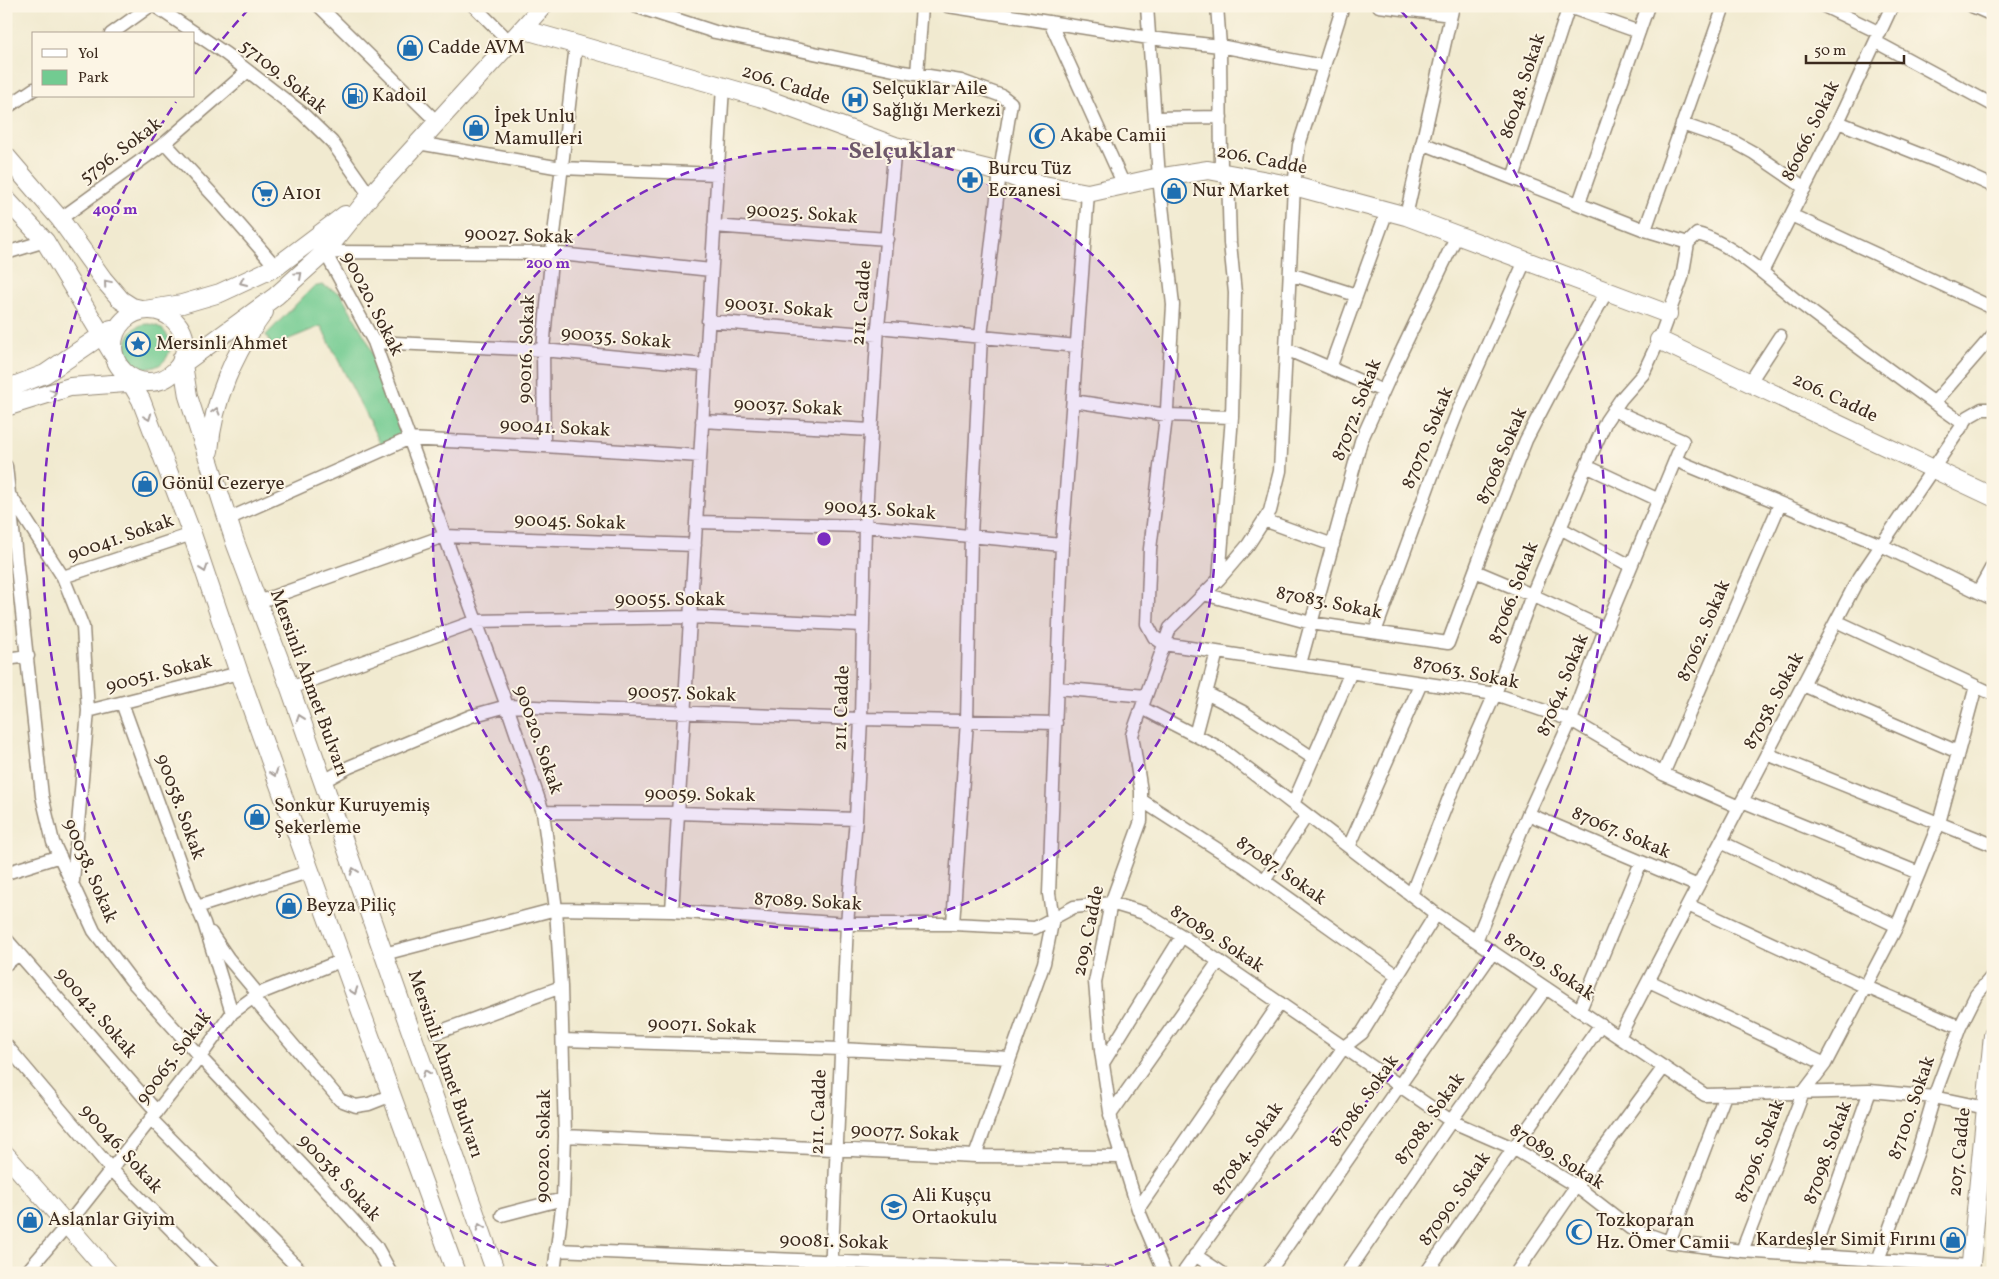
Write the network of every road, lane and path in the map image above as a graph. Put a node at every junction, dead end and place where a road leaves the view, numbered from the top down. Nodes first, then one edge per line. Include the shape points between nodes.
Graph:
1 (150, 6) edge
2 (154, 6) edge
3 (319, 6) edge
4 (474, 6) edge
5 (543, 6) edge
6 (635, 6) edge
7 (922, 6) edge
8 (948, 6) edge
9 (1147, 6) edge
10 (1217, 6) edge
11 (1343, 6) edge
12 (1379, 6) edge
13 (1648, 6) edge
14 (1724, 6) edge
15 (1824, 6) edge
16 (1892, 6) edge
17 (1972, 6) edge
18 (1569, 7) edge
19 (1452, 11) edge
20 (1993, 15) edge
21 (1050, 22) junction
22 (114, 32) edge
23 (193, 32) edge
24 (1639, 32) junction
25 (195, 33) edge
26 (516, 36) junction
27 (1878, 37) junction
28 (1149, 38) junction
29 (576, 45) junction
30 (1220, 46) junction
31 (1323, 66) junction
32 (248, 71) junction
33 (916, 74) junction
34 (723, 87) junction
35 (32, 90) edge
36 (1993, 105) edge
37 (6, 108) edge
38 (1155, 118) junction
39 (1221, 118) junction
40 (438, 122) junction
41 (1838, 122) junction
42 (1682, 124) junction
43 (165, 143) junction
44 (418, 143) junction
45 (1422, 143) junction
46 (895, 146) junction
47 (6, 156) edge
48 (561, 168) junction
49 (1000, 172) junction
50 (1224, 172) junction
51 (717, 174) junction
52 (1159, 178) junction
53 (1513, 178) junction
54 (1124, 185) junction
55 (1294, 186) junction
56 (1993, 186) edge
57 (1805, 188) junction
58 (1088, 193) junction
59 (370, 196) junction
60 (6, 198) edge
61 (1579, 203) junction
62 (1387, 211) junction
63 (1791, 215) junction
64 (1406, 216) junction
65 (60, 219) junction
66 (714, 226) junction
67 (1645, 230) junction
68 (1457, 235) junction
69 (887, 239) junction
70 (45, 241) junction
71 (1688, 243) junction
72 (324, 252) junction
73 (6, 253) edge
74 (551, 253) junction
75 (1525, 261) junction
76 (276, 267) junction
77 (712, 270) junction
78 (1762, 272) junction
79 (1290, 274) junction
80 (1607, 292) junction
81 (276, 296) junction
82 (1356, 296) junction
83 (1993, 308) edge
84 (145, 310) junction
85 (1668, 314) junction
86 (123, 320) junction
87 (708, 321) junction
88 (877, 331) junction
89 (102, 334) junction
90 (1993, 335) edge
91 (981, 336) junction
92 (1780, 336) dead end
93 (1659, 340) junction
94 (374, 342) junction
95 (1077, 346) junction
96 (1286, 349) junction
97 (543, 350) junction
98 (113, 354) junction
99 (181, 363) junction
100 (706, 365) junction
101 (1330, 368) junction
102 (135, 380) junction
103 (1750, 382) junction
104 (6, 389) edge
105 (1383, 391) junction
106 (1073, 401) junction
107 (1934, 403) junction
108 (6, 407) edge
109 (1993, 409) edge
110 (1613, 410) junction
111 (1167, 415) junction
112 (1232, 417) junction
113 (702, 422) junction
114 (1964, 424) junction
115 (871, 430) junction
116 (408, 440) junction
117 (544, 446) junction
118 (700, 456) junction
119 (208, 459) junction
120 (1675, 460) junction
121 (6, 466) edge
122 (1586, 466) junction
123 (1934, 468) junction
124 (10, 495) junction
125 (1993, 497) edge
126 (1659, 500) junction
127 (1780, 504) junction
128 (228, 519) junction
129 (1264, 520) junction
130 (696, 522) junction
131 (865, 526) junction
132 (1560, 528) junction
133 (192, 534) junction
134 (444, 536) junction
135 (971, 536) junction
136 (1062, 544) junction
137 (695, 545) junction
138 (1333, 545) junction
139 (1881, 545) junction
140 (1993, 565) edge
141 (1631, 566) junction
142 (1475, 571) junction
143 (63, 578) junction
144 (1219, 579) junction
145 (1978, 592) junction
146 (1204, 594) junction
147 (1532, 595) junction
148 (1993, 599) edge
149 (258, 602) junction
150 (690, 617) junction
151 (476, 621) junction
152 (1836, 622) junction
153 (1311, 623) junction
154 (863, 625) junction
155 (1605, 629) junction
156 (1376, 632) junction
157 (1448, 643) joint
158 (1164, 644) junction
159 (1217, 652) junction
160 (28, 656) junction
161 (6, 659) edge
162 (1300, 664) junction
163 (1351, 672) junction
164 (239, 673) junction
165 (1422, 683) junction
166 (1803, 685) junction
167 (1976, 686) junction
168 (290, 688) junction
169 (1057, 688) junction
170 (1206, 693) junction
171 (1495, 694) junction
172 (1993, 694) edge
173 (1144, 702) junction
174 (122, 703) junction
175 (508, 706) junction
176 (88, 711) junction
177 (684, 713) junction
178 (861, 719) junction
179 (1571, 720) junction
180 (967, 721) junction
181 (1056, 723) junction
182 (1195, 735) junction
183 (1958, 752) junction
184 (1767, 754) junction
185 (1313, 758) junction
186 (1663, 774) junction
187 (322, 782) junction
188 (1141, 800) junction
189 (1292, 804) junction
190 (1741, 804) junction
191 (543, 812) junction
192 (678, 813) junction
193 (1528, 814) junction
194 (1307, 815) junction
195 (856, 819) junction
196 (1939, 823) junction
197 (1721, 842) junction
198 (1993, 845) edge
199 (1349, 847) junction
200 (60, 856) junction
201 (1640, 862) junction
202 (310, 871) junction
203 (6, 873) edge
204 (1919, 873) junction
205 (72, 881) junction
206 (1264, 881) junction
207 (1698, 886) junction
208 (1412, 895) junction
209 (1111, 903) junction
210 (1688, 905) junction
211 (197, 907) junction
212 (556, 909) junction
213 (672, 912) junction
214 (1436, 914) junction
215 (1053, 918) junction
216 (204, 923) junction
217 (847, 924) junction
218 (953, 924) junction
219 (1897, 926) junction
220 (1182, 936) junction
221 (6, 939) edge
222 (1476, 940) junction
223 (1493, 952) junction
224 (19, 954) junction
225 (384, 954) junction
226 (343, 960) junction
227 (1219, 961) junction
228 (6, 964) edge
229 (1993, 975) edge
230 (1398, 976) junction
231 (1649, 981) junction
232 (1864, 986) junction
233 (561, 988) junction
234 (1546, 988) junction
235 (255, 996) junction
236 (1280, 1003) junction
237 (1580, 1010) junction
238 (232, 1013) junction
239 (1601, 1024) junction
240 (1960, 1027) junction
241 (436, 1033) dead end
242 (1993, 1035) edge
243 (1619, 1037) junction
244 (563, 1040) junction
245 (6, 1045) edge
246 (1344, 1047) junction
247 (841, 1049) junction
248 (200, 1058) junction
249 (1010, 1058) junction
250 (1103, 1063) junction
251 (1824, 1064) junction
252 (1664, 1067) junction
253 (1398, 1085) junction
254 (1870, 1091) junction
255 (1803, 1093) junction
256 (392, 1095) junction
257 (1725, 1095) junction
258 (1934, 1097) junction
259 (1986, 1108) junction
260 (154, 1116) junction
261 (1110, 1116) junction
262 (1451, 1121) junction
263 (566, 1136) junction
264 (1513, 1148) junction
265 (837, 1149) junction
266 (974, 1156) junction
267 (1122, 1157) junction
268 (8, 1160) edge
269 (111, 1169) junction
270 (1576, 1186) junction
271 (564, 1199) junction
272 (1138, 1208) junction
273 (502, 1215) dead end
274 (68, 1224) junction
275 (1669, 1242) junction
276 (556, 1250) junction
277 (1742, 1251) junction
278 (1195, 1255) junction
279 (1812, 1255) junction
280 (1878, 1260) junction
281 (831, 1267) edge
282 (1970, 1269) edge
283 (988, 1270) edge
284 (1066, 1272) edge
285 (26, 1273) edge
286 (109, 1273) edge
287 (214, 1273) edge
288 (303, 1273) edge
289 (390, 1273) edge
290 (456, 1273) edge
291 (496, 1273) edge
292 (554, 1273) edge
293 (1111, 1273) edge
294 (1165, 1273) edge
295 (1183, 1273) edge
296 (1222, 1273) edge
297 (1268, 1273) edge
298 (1346, 1273) edge
299 (1426, 1273) edge
300 (1516, 1273) edge

1 - 22 street
2 - 23 street, 57109. Sokak
3 - 40 street
4 - 26 street
5 - 26 street
6 - 33 street via 715,32
7 - 33 street
8 - 21 street
9 - 28 street
10 - 30 street
11 - 31 street
12 - 19 street
13 - 24 street
14 - 42 street
15 - 27 street
16 - 27 street, 86066. Sokak
17 - 20 street
18 - 24 street
18 - 53 street, 86048. Sokak
19 - 45 street
21 - 28 street
21 - 54 street
24 - 61 street
25 - 32 street, 57109. Sokak
26 - 29 street, 206. Cadde
26 - 40 street
27 - 36 street
27 - 41 street, 86066. Sokak
28 - 30 street
28 - 38 street
29 - 34 street, 206. Cadde
29 - 48 street, 90016. Sokak
30 - 31 street
30 - 39 street
31 - 55 street via 1299,145
32 - 43 street, 5796. Sokak
32 - 59 street, 57109. Sokak via 302,113 332,142
33 - 49 street via 961,81 1002,96 1010,103
34 - 46 street, 206. Cadde via 766,99
34 - 51 street
35 - 37 street
38 - 39 street
38 - 52 street
39 - 50 street
40 - 44 street
41 - 56 street
41 - 57 street, 86066. Sokak
42 - 57 street via 1754,152
42 - 67 street
43 - 65 street, 5796. Sokak
43 - 76 street
44 - 48 street
44 - 59 street
45 - 53 street
45 - 64 street
46 - 49 street, 206. Cadde
46 - 69 street, 211. Cadde
47 - 65 street
48 - 51 street
48 - 74 street, 90016. Sokak
49 - 58 street, 206. Cadde via 1027,182
49 - 91 street
50 - 52 street, 206. Cadde via 1208,170
50 - 55 street, 206. Cadde
50 - 112 street via 1235,293
51 - 66 street
52 - 54 street, 206. Cadde
52 - 111 street via 1173,304
53 - 61 street
54 - 58 street, 206. Cadde
55 - 62 street, 206. Cadde
55 - 79 street
57 - 63 street, 86066. Sokak
58 - 95 street
59 - 72 street
59 - 76 street
60 - 70 street
61 - 67 street
62 - 64 street, 206. Cadde
62 - 82 street
63 - 78 street, 86066. Sokak
63 - 83 street
64 - 68 street, 206. Cadde
84 -> 65 street via 121,300
66 - 69 street, 90025. Sokak
66 - 77 street
67 - 71 street
68 - 75 street, 206. Cadde
68 - 105 street, 87072. Sokak
69 - 88 street, 211. Cadde
70 - 73 street
70 - 89 street
71 - 78 street via 1697,234 1710,237
71 - 85 street, 87066. Sokak via 1682,278
72 - 74 street, 90027. Sokak
81 -> 72 street
72 - 94 street, 90020. Sokak
74 - 77 street, 90027. Sokak
74 - 97 street, 90016. Sokak
75 - 80 street, 206. Cadde
75 - 156 street, 87070. Sokak via 1446,440
76 -> 84 street via 220,293
77 - 87 street
78 - 107 street
79 - 82 street
79 - 96 street
80 - 85 street, 206. Cadde
80 - 142 street, 87068 Sokak via 1526,440
81 - 99 street
119 -> 81 street via 215,410 232,364 249,332
82 - 101 street
84 - 86 street
84 - 99 street via 169,316 178,325 184,341
85 - 93 street, 87066. Sokak
86 - 89 street
86 - 98 street via 114,336
87 - 88 street, 90031. Sokak
87 - 100 street
88 - 91 street, 90031. Sokak
88 - 115 street, 211. Cadde
89 - 98 street
89 - 104 street via 45,374
90 - 107 street
91 - 95 street, 90031. Sokak
91 - 135 street
92 - 103 street
93 - 103 street, 206. Cadde
93 - 110 street, 87066. Sokak via 1643,374
94 - 97 street, 90035. Sokak
94 - 116 street, 90020. Sokak
95 - 106 street
96 - 101 street
96 - 129 street via 1280,471 1270,511
97 - 100 street, 90035. Sokak
97 - 117 street, 90016. Sokak
98 - 102 street via 118,365
99 - 102 street via 169,376 158,381
99 - 119 street, Mersinli Ahmet Bulvarı
100 - 113 street
101 - 105 street
108 -> 102 street via 70,388
102 -> 133 street
103 - 123 street, 206. Cadde
105 - 138 street, 87072. Sokak via 1361,441
106 - 111 street
106 - 136 street
107 - 114 street
109 - 114 street, 87058. Sokak via 1982,409
110 - 120 street, 87064. Sokak via 1683,441
110 - 122 street, 87066. Sokak
111 - 112 street
111 - 158 street via 1150,549 1147,624 1154,637
112 - 144 street
113 - 115 street, 90037. Sokak
113 - 118 street
114 - 123 street, 87058. Sokak
115 - 131 street, 211. Cadde
116 - 117 street, 90041. Sokak
116 - 128 street
116 - 134 street, 90020. Sokak
117 - 118 street, 90041. Sokak
118 - 130 street
119 - 128 street, Mersinli Ahmet Bulvarı
120 - 126 street, 87064. Sokak
120 - 127 street
121 - 124 street, 90038. Sokak
122 - 126 street
122 - 132 street, 87066. Sokak
123 - 125 street, 206. Cadde
123 - 139 street, 87058. Sokak
124 - 143 street
124 - 160 street, 90038. Sokak
126 - 141 street, 87064. Sokak
127 - 139 street
127 - 186 street, 87062. Sokak
128 - 149 street, Mersinli Ahmet Bulvarı
129 - 138 street
129 - 144 street
130 - 131 street, 90043. Sokak
130 - 137 street
131 - 135 street, 90043. Sokak
131 - 154 street, 211. Cadde
132 - 141 street
132 - 147 street, 87066. Sokak
133 - 143 street, 90041. Sokak
133 -> 164 street
134 - 137 street, 90045. Sokak
134 - 149 street
134 - 151 street, 90020. Sokak
135 - 136 street, 90043. Sokak
135 - 180 street
136 - 169 street
137 - 150 street
138 - 153 street, 87072. Sokak
139 - 145 street
139 - 152 street, 87058. Sokak via 1857,581
140 - 145 street
141 - 155 street, 87064. Sokak
142 - 147 street
142 - 157 street, 87068 Sokak
143 - 176 street via 83,627
144 - 146 street
145 - 148 street
146 - 153 street, 87083. Sokak
146 - 158 street, 209. Cadde via 1170,628
147 - 155 street
147 - 171 street, 87066. Sokak
149 - 168 street, Mersinli Ahmet Bulvarı
150 - 151 street, 90055. Sokak
150 - 154 street, 90055. Sokak
150 - 177 street
151 - 168 street, 90055. Sokak
151 - 175 street, 90020. Sokak
152 - 166 street, 87058. Sokak
152 - 167 street
153 - 156 street, 87083. Sokak
153 - 162 street, 87072. Sokak
154 - 178 street, 211. Cadde
155 - 179 street, 87064. Sokak
156 - 157 street, 87083. Sokak
158 - 159 street, 87063. Sokak
158 - 173 street, 209. Cadde
159 - 162 street, 87063. Sokak
159 - 170 street
160 - 161 street
160 - 200 street, 90038. Sokak via 42,796 53,842
162 - 163 street, 87063. Sokak
163 - 165 street, 87063. Sokak
163 - 185 street
164 - 174 street, 90051. Sokak
164 -> 202 street
165 - 171 street, 87063. Sokak
165 - 199 street
166 - 183 street
166 - 184 street, 87058. Sokak
167 - 172 street
167 - 183 street, 87096. Sokak
187 -> 168 street, Mersinli Ahmet Bulvarı
169 - 173 street
169 - 181 street
170 - 182 street
170 - 185 street via 1243,712
171 - 179 street, 87063. Sokak
171 - 208 street, 87066. Sokak
173 - 182 street, 87019. Sokak
173 - 188 street, 209. Cadde via 1132,735
174 - 176 street, 90051. Sokak
174 - 211 street, 90058. Sokak
175 - 177 street, 90057. Sokak
175 - 187 street, 90057. Sokak via 471,716 349,767
175 - 191 street, 90020. Sokak
176 - 205 street
177 - 178 street, 90057. Sokak
177 - 192 street
178 - 180 street, 90057. Sokak
178 - 195 street, 211. Cadde
179 - 186 street, 87063. Sokak
179 - 193 street, 87064. Sokak
180 - 181 street, 90057. Sokak
180 - 218 street
181 - 215 street via 1049,894
182 - 189 street, 87019. Sokak via 1220,748
183 - 196 street, 87096. Sokak
184 - 190 street, 87058. Sokak
184 - 196 street
185 - 189 street
186 - 190 street, 87063. Sokak
225 -> 187 street, Mersinli Ahmet Bulvarı
188 - 206 street, 87087. Sokak
188 - 209 street, 209. Cadde via 1142,821
189 - 194 street, 87019. Sokak
190 - 197 street, 87058. Sokak
190 - 204 street, 87063. Sokak
191 - 192 street, 90059. Sokak
191 - 212 street, 90020. Sokak
192 - 195 street, 90059. Sokak
192 - 213 street
193 - 201 street, 87067. Sokak
193 - 222 street, 87064. Sokak
194 - 199 street, 87019. Sokak
194 - 206 street
195 - 217 street, 211. Cadde
196 - 198 street
196 - 204 street, 87096. Sokak
197 - 207 street, 87058. Sokak
197 - 219 street
199 - 208 street, 87019. Sokak
200 - 203 street
200 - 205 street, 90038. Sokak
201 - 207 street, 87067. Sokak
201 - 237 street
202 - 211 street
202 - 226 street
204 - 219 street, 87096. Sokak
205 - 248 street, 90038. Sokak via 94,931 131,980
206 - 230 street, 87087. Sokak
207 - 210 street, 87058. Sokak
208 - 214 street, 87019. Sokak
209 - 215 street, 87089. Sokak via 1074,907
209 - 220 street, 87089. Sokak via 1144,913
209 - 250 street, 209. Cadde via 1095,982
210 - 231 street, 87058. Sokak
210 - 232 street
211 - 216 street, 90058. Sokak
212 - 213 street, 87089. Sokak
212 - 225 street, 87089. Sokak
212 - 233 street, 90020. Sokak
213 - 217 street, 87089. Sokak
214 - 222 street, 87019. Sokak
214 - 230 street
215 - 218 street, 87089. Sokak via 1035,928
215 - 249 street via 1044,963
216 - 235 street, 90058. Sokak
216 - 238 street, 90058. Sokak
217 - 218 street, 87089. Sokak
217 - 247 street, 211. Cadde
219 - 232 street, 87096. Sokak
220 - 227 street, 87089. Sokak
220 - 250 street
221 - 224 street, 90042. Sokak
222 - 223 street, 87019. Sokak
223 - 234 street, 87019. Sokak
223 - 253 street, 87086. Sokak
224 - 228 street
224 - 260 street, 90042. Sokak
291 -> 225 street, Mersinli Ahmet Bulvarı
226 - 235 street, 90065. Sokak
226 -> 256 street
227 - 236 street, 87089. Sokak
227 - 261 street
229 - 240 street, 87100. Sokak via 1976,995
230 - 246 street via 1362,1033
231 - 243 street, 87058. Sokak
231 - 251 street
232 - 240 street
232 - 251 street, 87096. Sokak
233 - 241 street
233 - 244 street, 90020. Sokak
234 - 237 street, 87019. Sokak
234 - 262 street, 87088. Sokak
235 - 238 street, 90065. Sokak
235 - 256 street, 90058. Sokak via 340,1100 356,1106
236 - 246 street, 87089. Sokak
236 - 272 street
237 - 239 street, 87019. Sokak
238 - 248 street, 90065. Sokak
239 - 243 street, 87019. Sokak
239 - 264 street, 87090. Sokak
240 - 258 street, 87100. Sokak
242 - 259 street, 207. Cadde
243 - 252 street, 87019. Sokak
244 - 247 street, 90071. Sokak
244 - 263 street, 90020. Sokak
245 - 269 street, 90046. Sokak
246 - 253 street, 87089. Sokak
246 - 278 street, 87084. Sokak
247 - 249 street, 90071. Sokak
247 - 265 street, 211. Cadde
248 - 260 street, 90065. Sokak
248 - 289 street, 90038. Sokak via 376,1246
249 - 266 street
250 - 261 street, 209. Cadde
251 - 255 street, 87096. Sokak
252 - 257 street, 87019. Sokak via 1705,1095
252 - 270 street
253 - 262 street, 87089. Sokak
253 - 297 street, 87086. Sokak
254 - 255 street, 87019. Sokak
254 - 258 street, 87019. Sokak
254 - 279 street, 87098. Sokak
255 - 257 street, 87019. Sokak
255 - 277 street, 87096. Sokak
256 - 290 street
257 - 275 street
258 - 259 street, 87019. Sokak
258 - 280 street, 87100. Sokak
259 - 282 street, 207. Cadde
260 - 269 street, 90065. Sokak
260 - 288 street, 90042. Sokak
261 - 267 street, 209. Cadde
262 - 264 street, 87089. Sokak
262 - 298 street, 87088. Sokak
263 - 265 street, 90077. Sokak
263 - 271 street, 90020. Sokak
264 - 270 street, 87089. Sokak
264 - 299 street, 87090. Sokak
265 - 266 street, 90077. Sokak
265 - 281 street, 211. Cadde
266 - 267 street, 90077. Sokak
267 - 272 street, 209. Cadde
268 - 274 street
269 - 274 street, 90065. Sokak
269 - 287 street, 90046. Sokak
270 - 275 street, 87089. Sokak via 1630,1228
270 - 300 street
271 - 273 street
271 - 276 street, 90020. Sokak
272 - 294 street, 209. Cadde
274 - 285 street, 90065. Sokak
274 - 286 street
275 - 277 street, 87089. Sokak
276 - 281 street, 90081. Sokak
276 - 292 street, 90020. Sokak
277 - 279 street, 87089. Sokak
278 - 295 street, 87084. Sokak
278 - 296 street
279 - 280 street, 87089. Sokak
280 - 282 street, 87089. Sokak
281 - 283 street, 90081. Sokak
283 - 284 street, 90081. Sokak
284 - 293 street, 90081. Sokak

